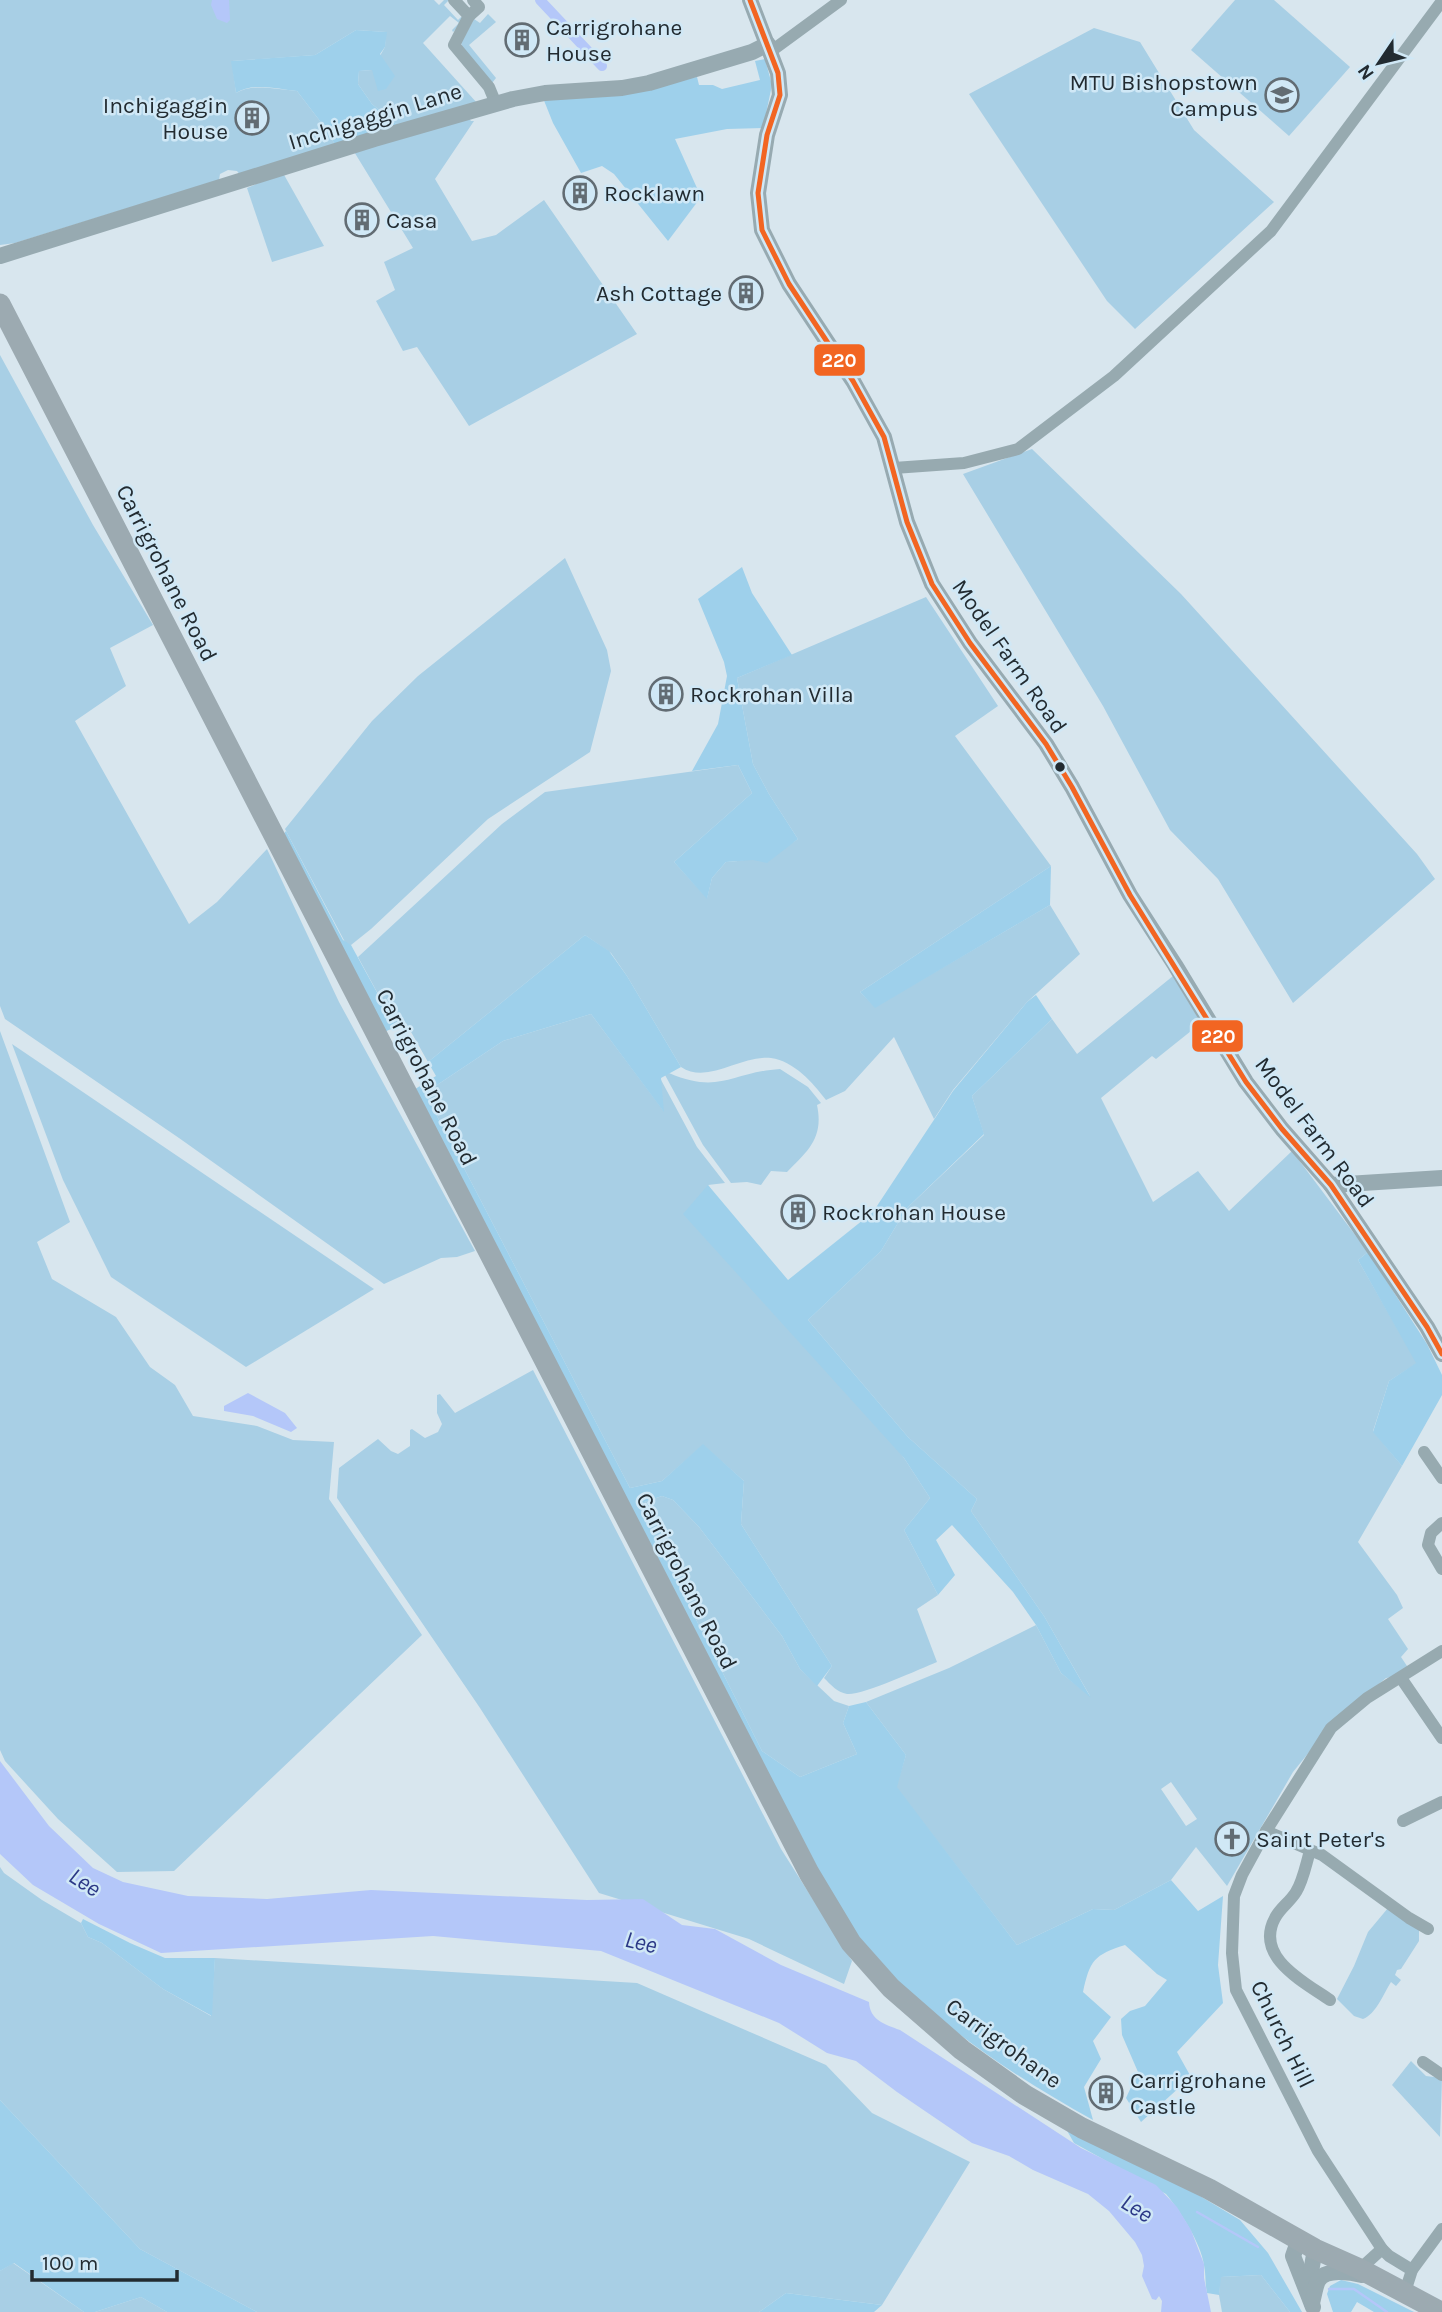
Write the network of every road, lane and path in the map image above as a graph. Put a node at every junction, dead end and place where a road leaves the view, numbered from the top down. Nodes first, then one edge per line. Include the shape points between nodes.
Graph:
1 (454, 0) edge
2 (473, 0) edge
3 (750, 0) edge
4 (841, 0) edge
5 (1442, 1) edge
6 (469, 16) junction
7 (769, 48) junction
8 (496, 104) junction
9 (0, 256) edge
10 (0, 304) edge
11 (894, 468) junction
12 (1442, 1178) edge
13 (1331, 1185) junction
14 (1442, 1354) edge
15 (1424, 1452) dead end
16 (1442, 1478) edge
17 (1442, 1523) edge
18 (1442, 1569) edge
19 (1442, 1651) edge
20 (1401, 1678) junction
21 (1442, 1738) edge
22 (1442, 1803) edge
23 (1403, 1821) dead end
24 (1266, 1831) junction
25 (1310, 1851) junction
26 (809, 1873) joint
27 (1428, 1929) dead end
28 (1330, 2000) dead end
29 (1423, 2062) dead end
30 (1442, 2075) edge
31 (1442, 2229) edge
32 (1307, 2244) junction
33 (1382, 2249) junction
34 (1360, 2269) junction
35 (1412, 2270) junction
36 (1380, 2279) junction
37 (1405, 2292) junction
38 (1314, 2308) edge
39 (1441, 2312) edge

1 - 6 street
2 - 6 street via 479,7
3 - 7 main road, Model Farm Road
4 - 7 street
5 - 11 street via 1271,232 1114,376 1018,449 964,463
6 - 8 street via 454,45 489,87
7 - 8 main road, Inchigaggin Lane via 649,83 545,93
7 - 11 main road, Model Farm Road via 780,95 767,135 758,193 762,230 789,284 853,381 884,437
8 - 9 main road, Inchigaggin Lane
10 - 26 highway, Carrigrohane Road
11 - 13 main road, Model Farm Road via 907,522 932,584 1045,744 1130,895 1246,1082
12 - 13 main road
13 - 14 main road, Model Farm Road
15 - 16 street
17 - 18 street via 1431,1533 1428,1545
19 - 20 street, Church Hill
20 - 21 street
20 - 24 street, Church Hill via 1331,1728
22 - 23 street
24 - 25 street
24 - 33 street, Church Hill via 1234,1896 1236,1990 1318,2151
25 - 27 street
25 - 28 street via 1297,1891 1275,1917 1271,1947 1285,1968
26 - 32 highway, Carrigrohane via 869,1965 962,2050 1082,2128 1209,2189
29 - 30 street
31 - 35 street
32 - 34 highway, Carrigrohane
32 - 38 main road
33 - 34 street
33 - 35 street, Church Hill
34 - 36 highway, Carrigrohane
35 - 37 street
36 - 37 highway, Carrigrohane
36 - 38 main road via 1325,2274 1319,2279
37 - 39 highway, Carrigrohane

